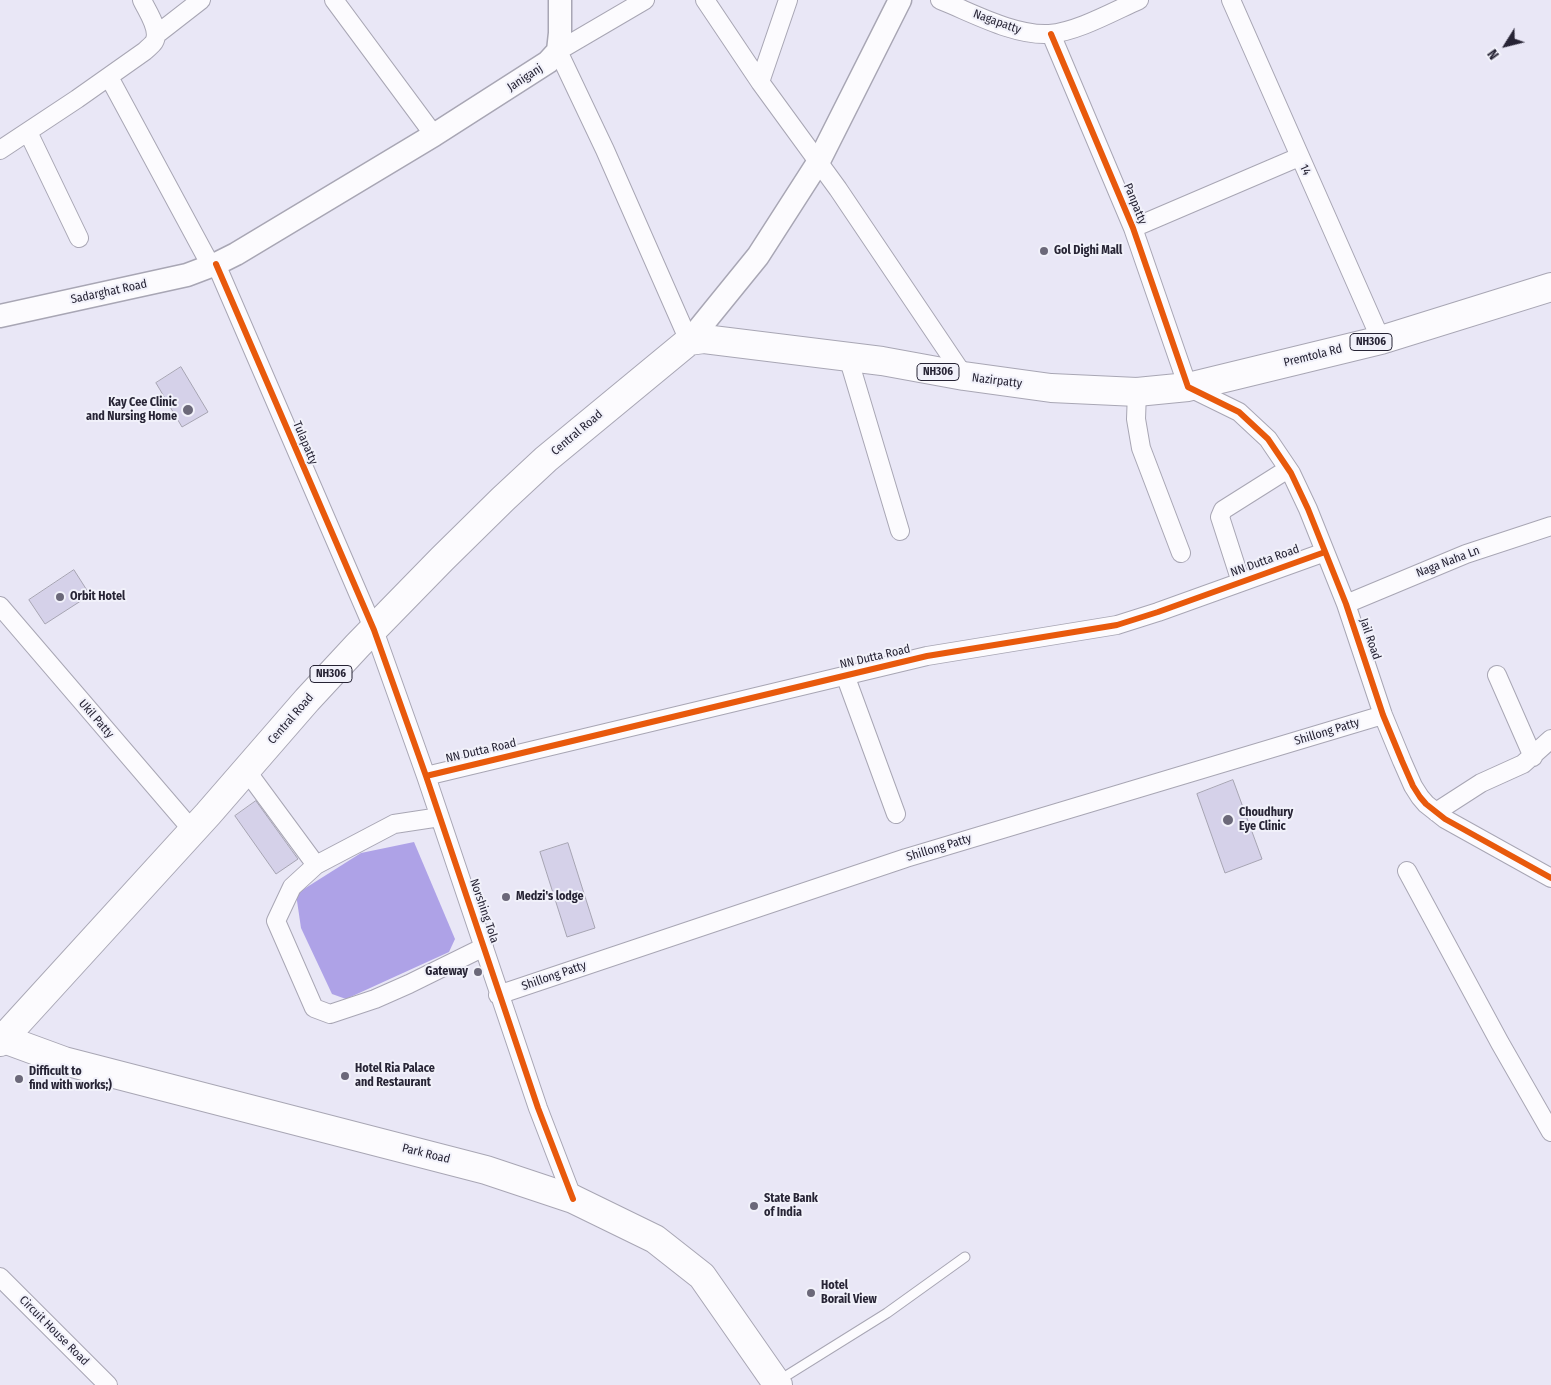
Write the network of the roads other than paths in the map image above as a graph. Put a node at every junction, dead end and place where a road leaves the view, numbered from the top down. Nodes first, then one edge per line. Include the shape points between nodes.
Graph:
1 (142, 0) edge
2 (200, 0) edge
3 (334, 0) edge
4 (560, 0) edge
5 (645, 0) edge
6 (705, 0) edge
7 (788, 0) edge
8 (900, 0) edge
9 (940, 0) edge
10 (1139, 0) edge
11 (1231, 0) edge
12 (1051, 34) junction
13 (156, 35) junction
14 (558, 51) junction
15 (109, 77) junction
16 (760, 82) junction
17 (28, 132) junction
18 (434, 135) junction
19 (0, 150) edge
20 (1300, 156) junction
21 (819, 161) junction
22 (1133, 228) junction
23 (79, 238) dead end
24 (214, 265) junction
25 (1551, 287) edge
26 (1, 311) edge
27 (689, 340) junction
28 (1381, 340) junction
29 (848, 357) junction
30 (964, 376) junction
31 (1188, 387) junction
32 (1137, 392) junction
33 (1288, 469) junction
34 (1551, 526) edge
35 (900, 531) dead end
36 (1325, 552) junction
37 (1181, 553) dead end
38 (1242, 582) junction
39 (1346, 604) junction
40 (0, 606) edge
41 (374, 630) junction
42 (845, 675) junction
43 (1497, 675) dead end
44 (1383, 715) junction
45 (1551, 739) edge
46 (1533, 757) junction
47 (246, 770) junction
48 (426, 776) junction
49 (1436, 812) junction
50 (896, 814) dead end
51 (440, 817) junction
52 (193, 831) junction
53 (316, 866) junction
54 (1407, 871) dead end
55 (1551, 878) edge
56 (484, 947) junction
57 (498, 995) junction
58 (2, 1041) edge
59 (1551, 1132) edge
60 (573, 1199) junction
61 (965, 1257) dead end
62 (0, 1277) edge
63 (777, 1384) edge
64 (108, 1385) edge

1 - 13 street
2 - 13 street
3 - 18 street
4 - 14 street
5 - 14 street
6 - 16 street
7 - 16 street
8 - 21 street
9 - 12 street, Nagapatty via 1010,28
10 - 12 street, Nagapatty
11 - 20 street, 14
12 - 22 street, Panpatty
13 - 15 street via 155,41 145,51
14 - 18 street, Janiganj via 538,70
14 - 27 street
15 - 17 street
15 - 24 street, Tulapatty
16 - 21 street
17 - 19 street
17 - 23 street
18 - 24 street, Janiganj
20 - 22 street
20 - 28 street, 14
21 - 27 street via 758,256
21 - 30 street
22 - 31 street, Panpatty
24 - 26 street, Sadarghat Road via 187,275
24 - 41 street, Tulapatty
25 - 28 main road, Premtola Rd / NH306
27 - 29 main road, Nazirpatty / NH306 via 704,339
27 - 41 main road, Central Road / NH306 via 503,499
28 - 31 main road, Premtola Rd / NH306
29 - 30 main road, Nazirpatty / NH306
29 - 35 street
30 - 32 main road, Nazirpatty / NH306 via 1051,388
31 - 32 main road, Nazirpatty / NH306
31 - 33 street, Jail Road via 1239,412 1268,439
32 - 37 street via 1136,419 1141,448
33 - 36 street, Jail Road
33 - 38 street via 1223,510 1220,517
34 - 39 street, Naga Naha Ln via 1466,554
36 - 38 street, NN Dutta Road
36 - 39 street, Jail Road
38 - 42 street, NN Dutta Road via 1117,626 979,646
39 - 44 street, Jail Road
40 - 52 street, Ukil Patty
41 - 47 main road, Central Road / NH306
41 - 48 street, Norshing Tola
42 - 48 street, NN Dutta Road
42 - 50 street
43 - 46 street
44 - 49 street, Jail Road via 1413,786
44 - 57 street, Shillong Patty via 906,858
45 - 46 street
46 - 49 street
47 - 52 main road, Central Road / NH306
47 - 53 street
48 - 51 street, Norshing Tola
49 - 55 street, Jail Road
51 - 53 street via 394,824
51 - 56 street, Norshing Tola
52 - 58 main road, Central Road / NH306
53 - 56 street via 292,887 276,921 314,1008 330,1014 375,999
54 - 59 street
56 - 57 street, Norshing Tola
57 - 60 street, Norshing Tola
58 - 60 main road, Park Road via 64,1061 486,1170
60 - 63 main road, Park Road via 655,1239 702,1276
61 - 63 lane via 887,1313
62 - 64 street, Circuit House Road

